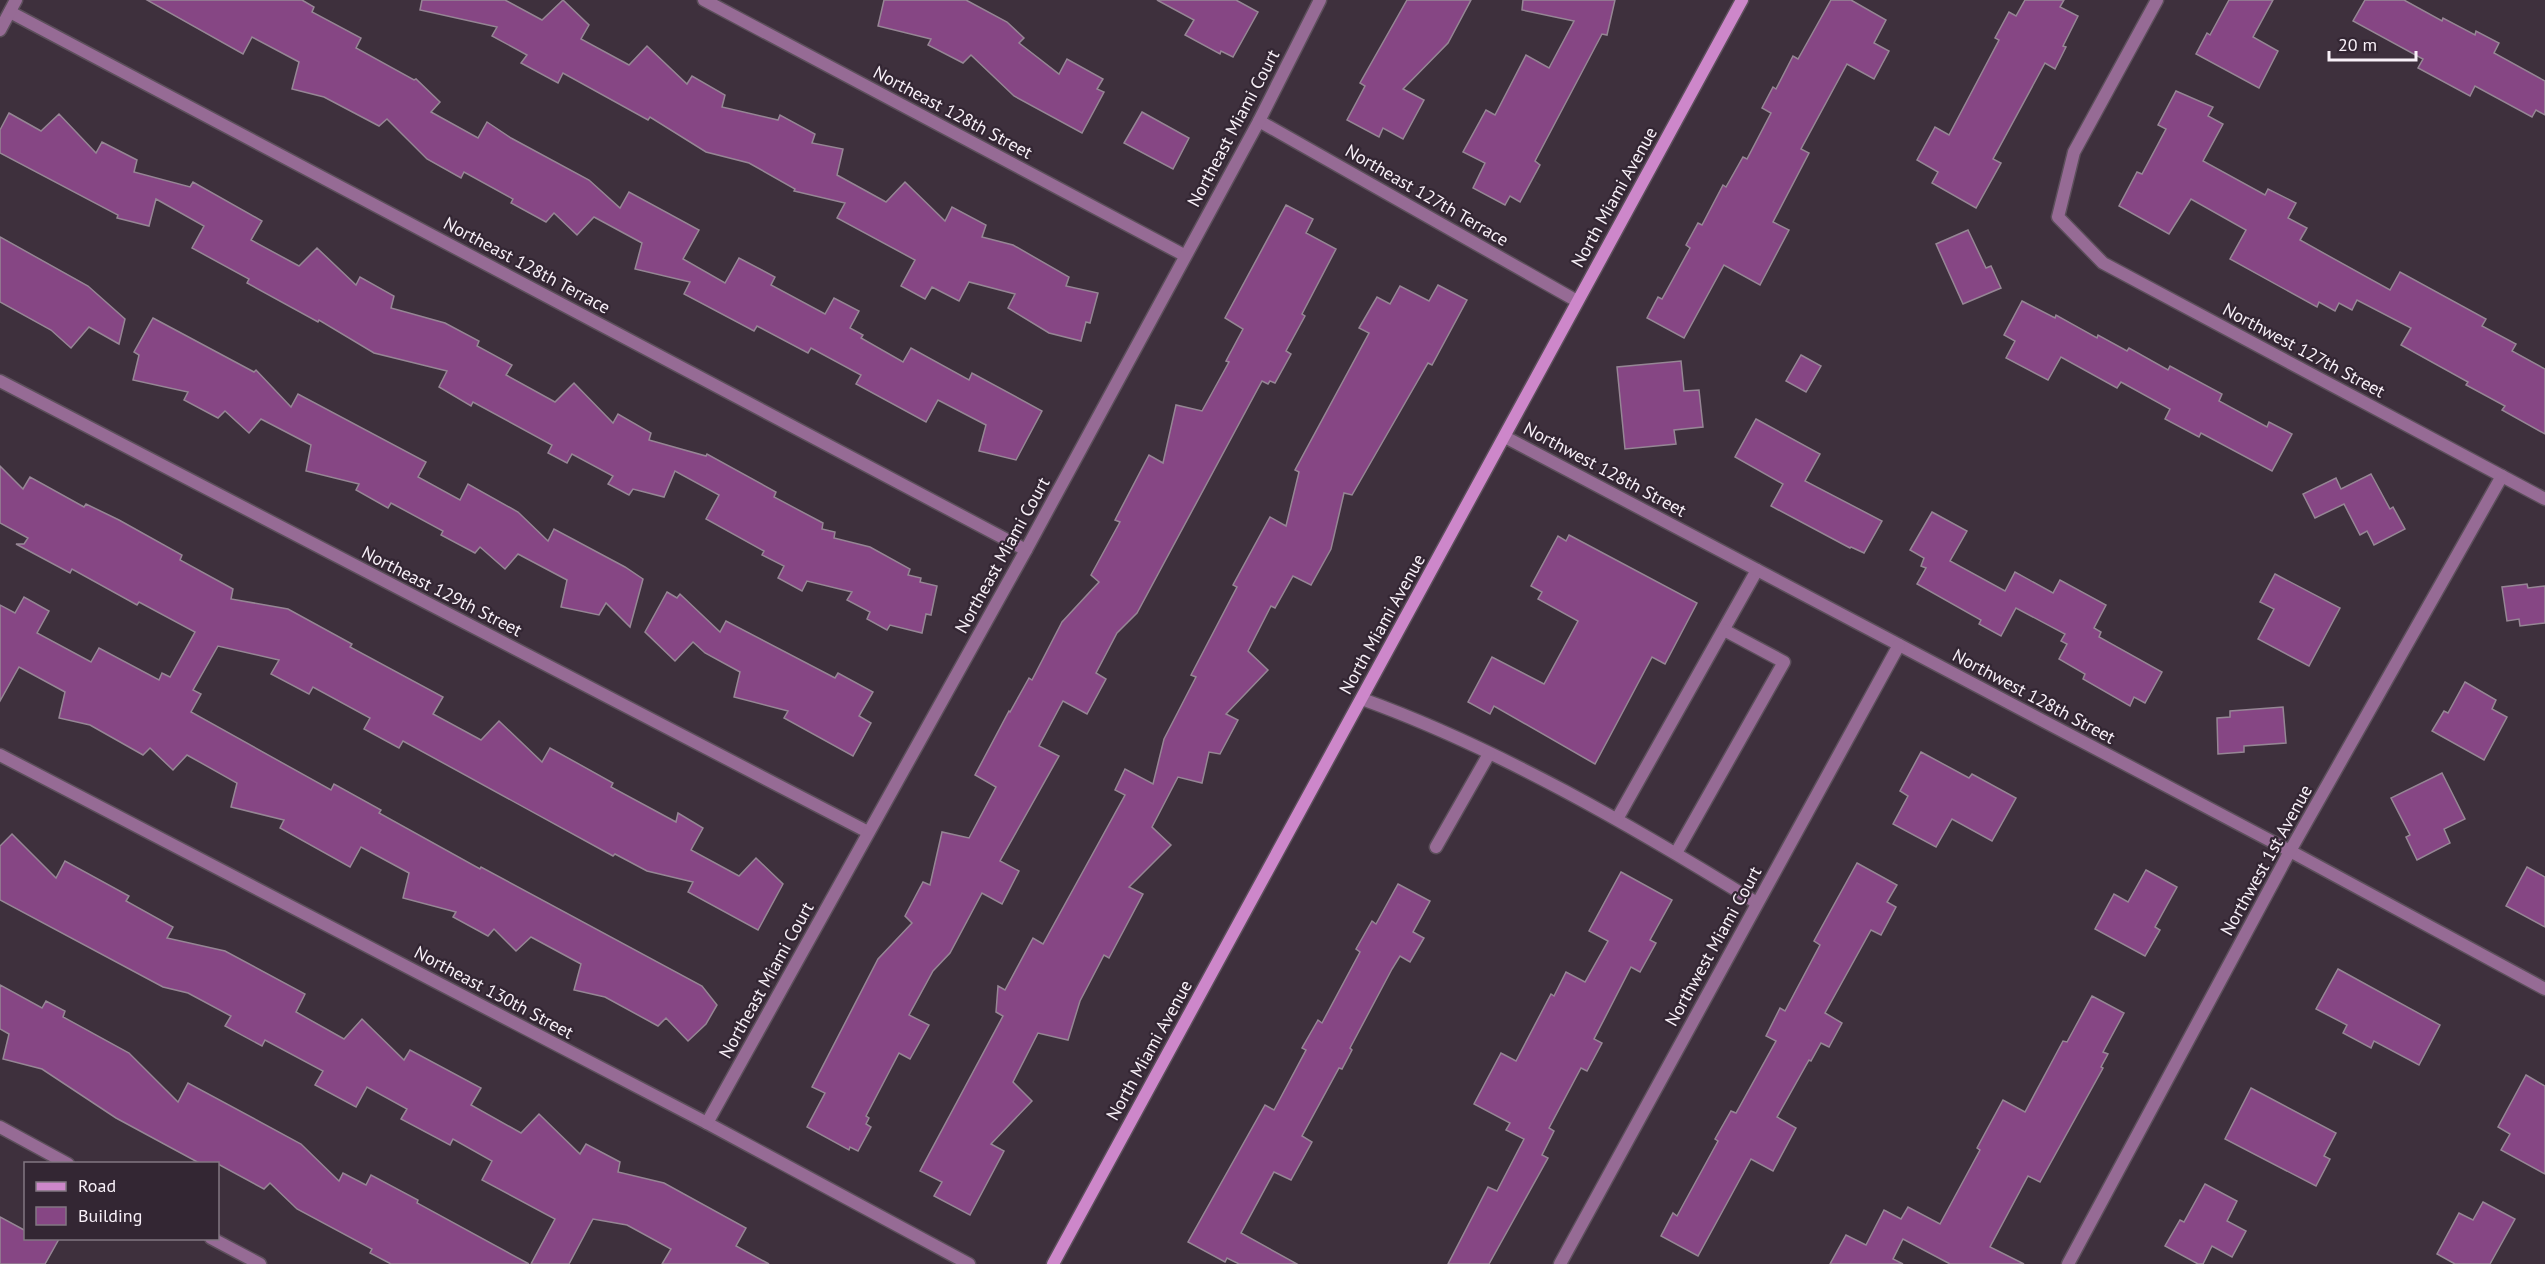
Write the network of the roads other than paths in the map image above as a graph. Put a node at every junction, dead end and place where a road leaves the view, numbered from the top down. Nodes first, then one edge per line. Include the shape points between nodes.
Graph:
1 (16, 0) edge
2 (704, 0) edge
3 (1320, 0) edge
4 (1742, 0) edge
5 (2157, 0) edge
6 (10, 12) junction
7 (0, 30) edge
8 (1258, 121) junction
9 (1184, 255) junction
10 (1577, 302) junction
11 (0, 381) edge
12 (1505, 436) junction
13 (2502, 476) junction
14 (2545, 499) edge
15 (1026, 550) junction
16 (1757, 570) junction
17 (1724, 630) junction
18 (1899, 645) junction
19 (1362, 699) junction
20 (1489, 754) junction
21 (0, 755) edge
22 (1617, 819) junction
23 (868, 832) junction
24 (1436, 847) dead end
25 (2290, 851) junction
26 (1676, 853) junction
27 (1757, 903) junction
28 (2545, 989) edge
29 (707, 1123) junction
30 (0, 1127) edge
31 (64, 1162) edge
32 (213, 1240) edge
33 (260, 1264) edge
34 (969, 1264) edge
35 (1053, 1264) edge
36 (1560, 1264) edge
37 (2068, 1264) edge

1 - 6 street
2 - 9 street, Northeast 128th Street
3 - 8 street, Northeast Miami Court
4 - 10 street, North Miami Avenue
5 - 13 street, Northwest 127th Street via 2074,152 2058,217 2103,263
6 - 7 street
6 - 15 street, Northeast 128th Terrace
8 - 9 street, Northeast Miami Court
8 - 10 street, Northeast 127th Terrace
9 - 15 street, Northeast Miami Court
10 - 12 street, North Miami Avenue
11 - 23 street, Northeast 129th Street
12 - 16 street, Northwest 128th Street
12 - 19 street, North Miami Avenue
13 - 14 street, Northwest 127th Street
13 - 25 street, Northwest 1st Avenue
15 - 23 street, Northeast Miami Court
16 - 17 street
16 - 18 street, Northwest 128th Street
17 - 22 street
17 - 26 street via 1784,662
18 - 25 street, Northwest 128th Street
18 - 27 street, Northwest Miami Court
19 - 20 street via 1412,717
19 - 35 street, North Miami Avenue
20 - 22 street
20 - 24 street
21 - 29 street, Northeast 130th Street
22 - 26 street
23 - 29 street, Northeast Miami Court
25 - 28 street, Northwest 128th Street
25 - 37 street, Northwest 1st Avenue
26 - 27 street
27 - 36 street, Northwest Miami Court
29 - 34 street, Northeast 130th Street
30 - 31 street
32 - 33 street

